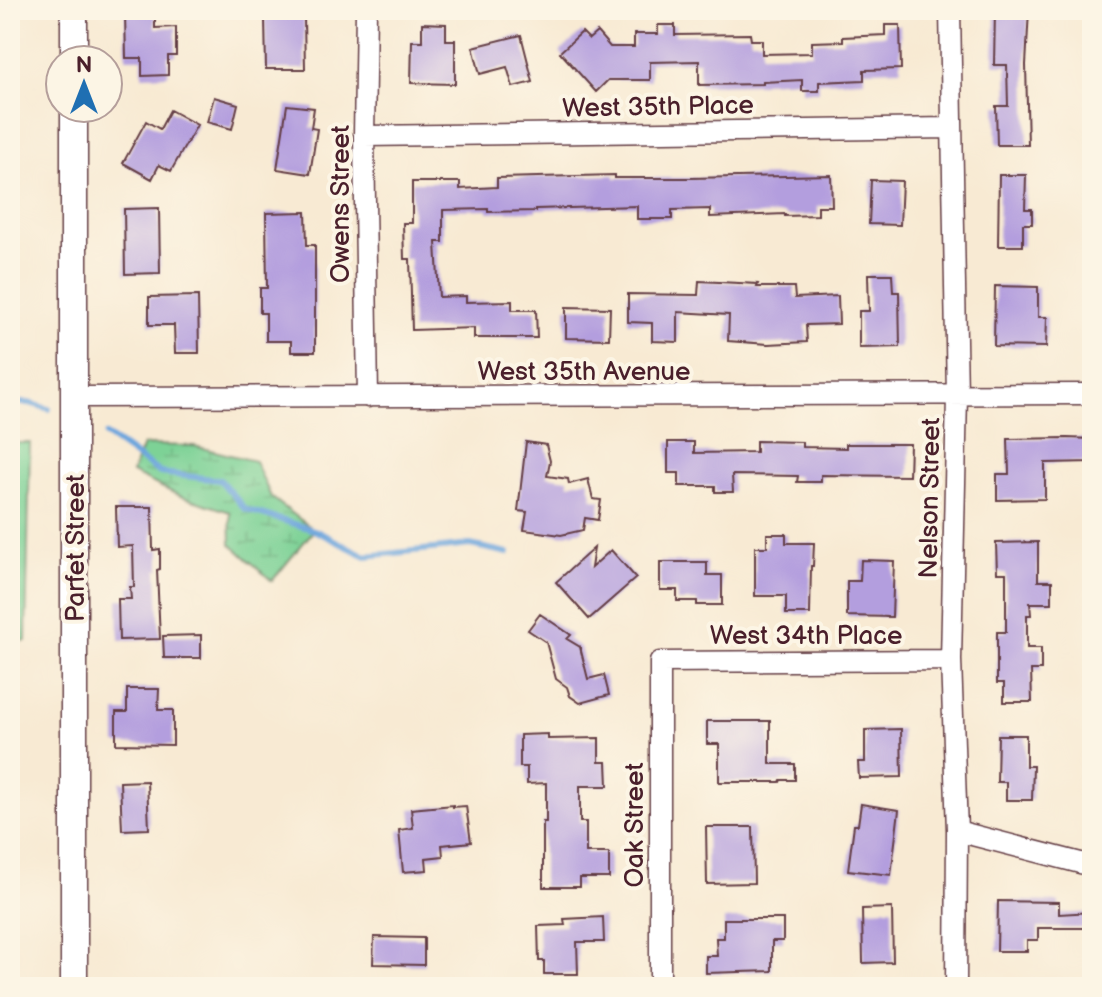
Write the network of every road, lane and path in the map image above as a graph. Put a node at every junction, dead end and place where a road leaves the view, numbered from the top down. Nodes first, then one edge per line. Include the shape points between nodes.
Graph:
1 (74, 10) edge
2 (366, 10) edge
3 (950, 10) edge
4 (74, 44) edge
5 (74, 124) edge
6 (951, 128) junction
7 (364, 136) junction
8 (1092, 394) edge
9 (957, 396) junction
10 (75, 397) junction
11 (368, 397) junction
12 (951, 660) junction
13 (660, 662) joint
14 (957, 831) junction
15 (1092, 866) edge
16 (74, 987) edge
17 (660, 987) edge
18 (956, 987) edge

1 - 4 street
2 - 7 street, Owens Street
3 - 6 street, Nelson Street
5 - 10 street, Parfet Street
6 - 7 street, West 35th Place
6 - 9 street, Nelson Street
7 - 11 street, Owens Street
8 - 9 street, West 35th Avenue
9 - 11 street, West 35th Avenue
9 - 12 street, Nelson Street
10 - 11 street, West 35th Avenue
10 - 16 street, Parfet Street
12 - 13 street, West 34th Place
12 - 14 street, Nelson Street
13 - 17 street, Oak Street
14 - 15 street
14 - 18 street, Nelson Street

